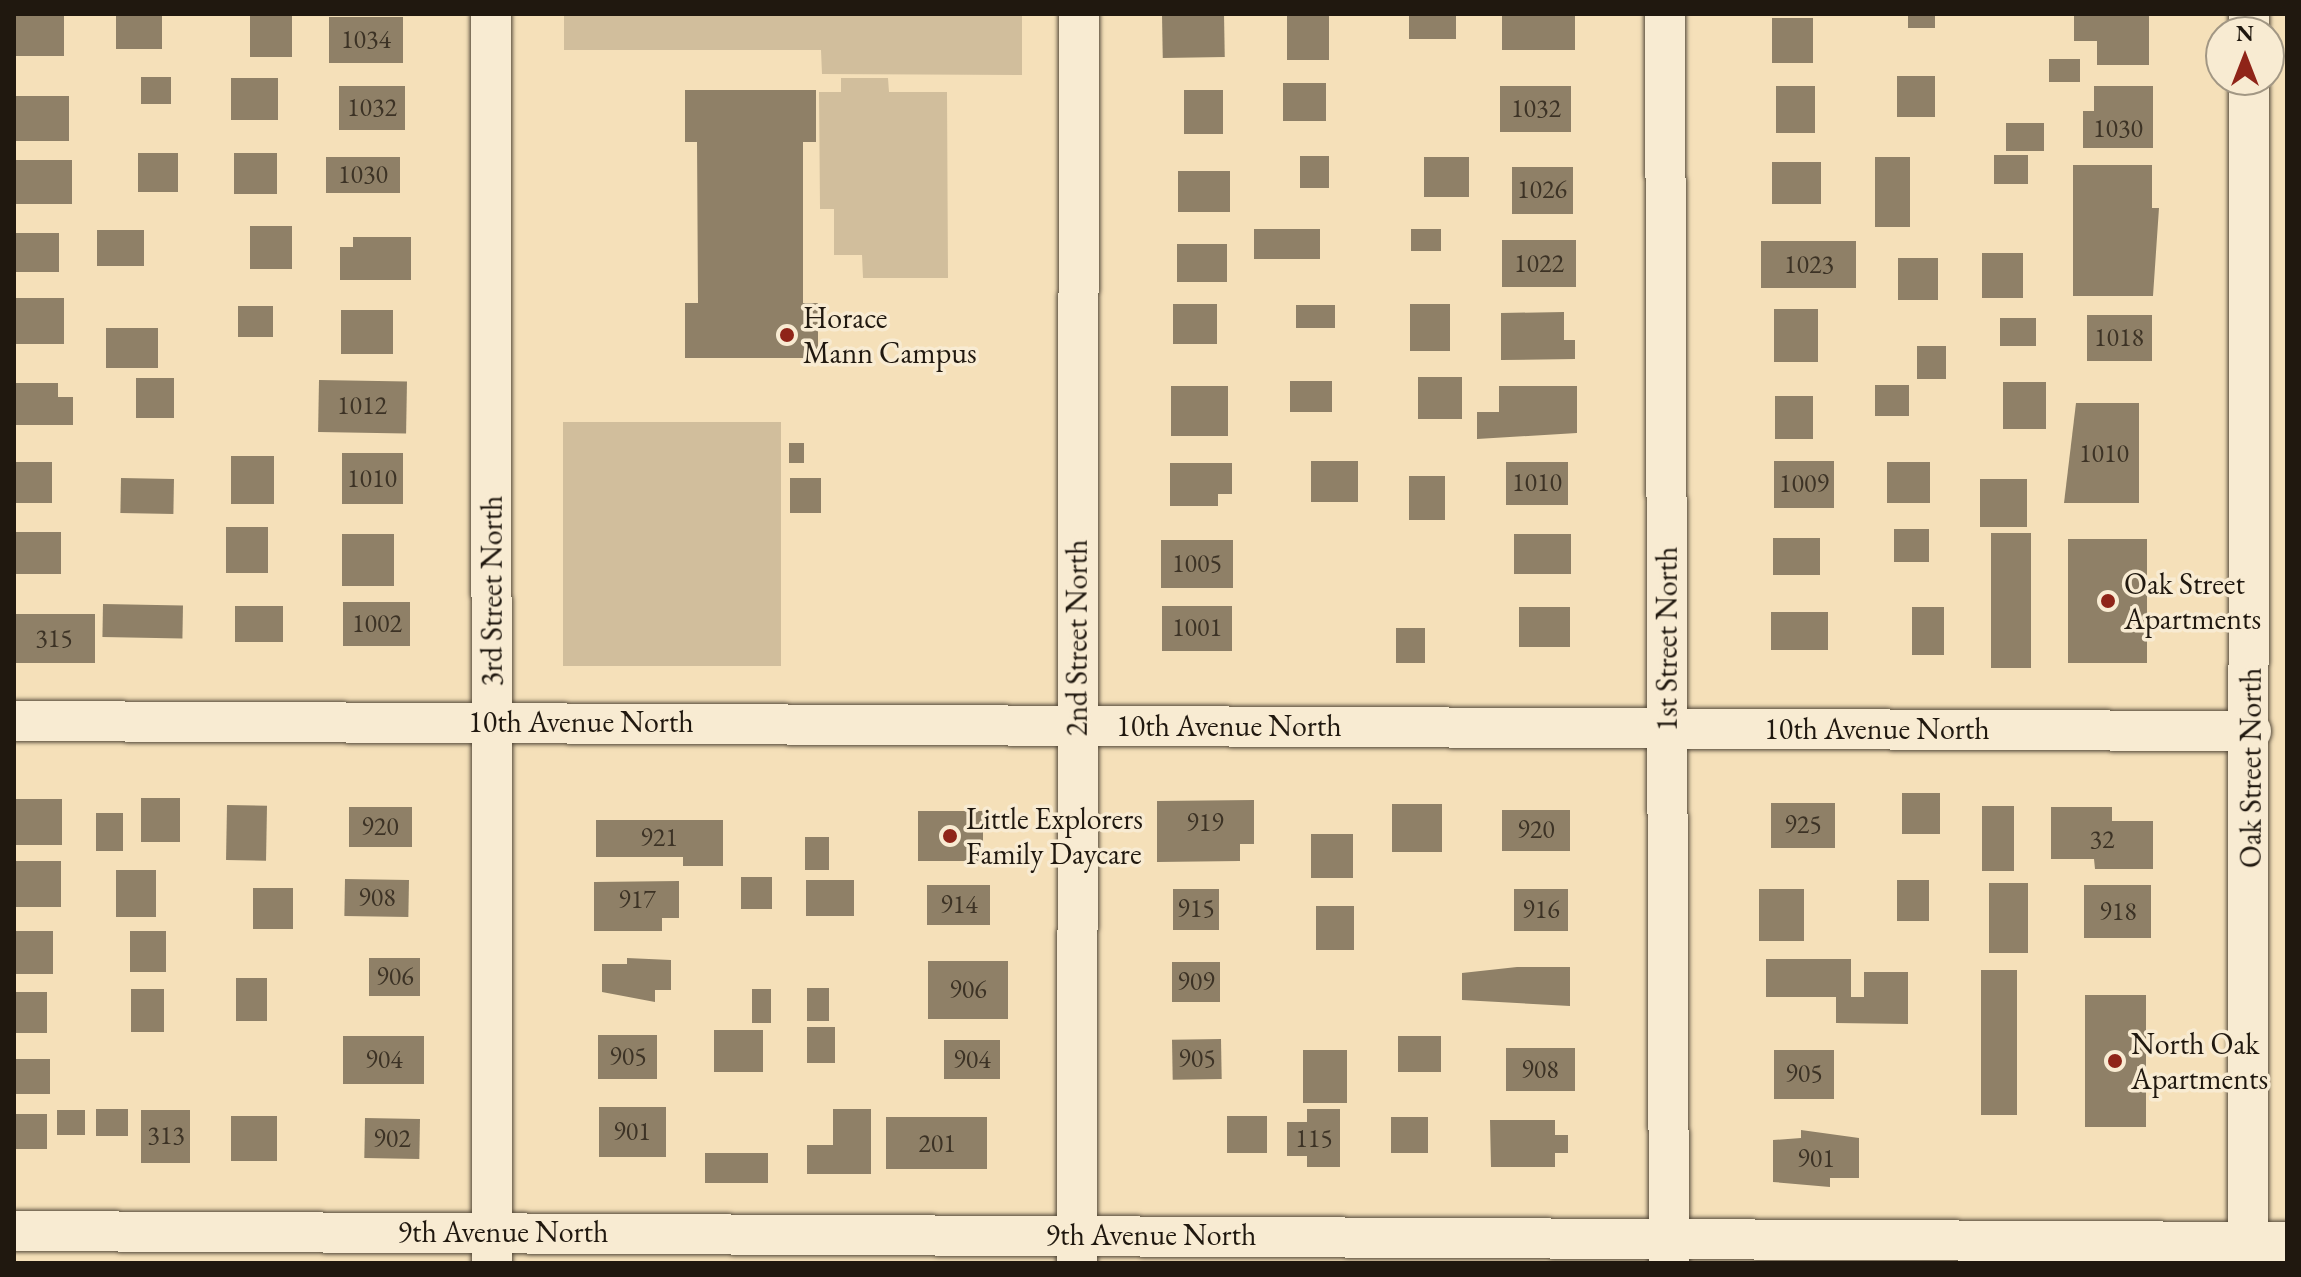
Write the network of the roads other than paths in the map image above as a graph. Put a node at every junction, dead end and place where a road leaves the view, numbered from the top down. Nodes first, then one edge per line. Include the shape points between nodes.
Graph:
1 (491, 14) edge
2 (1079, 14) edge
3 (1665, 14) edge
4 (2249, 96) edge
5 (14, 721) edge
6 (493, 722) junction
7 (1077, 726) junction
8 (1667, 727) junction
9 (2251, 731) junction
10 (14, 1231) edge
11 (2287, 1242) edge
12 (492, 1248) edge
13 (1077, 1249) edge
14 (1669, 1250) edge
15 (2247, 1252) edge

1 - 6 street, 3rd Street North
2 - 7 street, 2nd Street North
3 - 8 street, 1st Street North
4 - 9 street, Oak Street North
5 - 6 street, 10th Avenue North
6 - 7 street, 10th Avenue North
6 - 12 street, 3rd Street North
7 - 8 street, 10th Avenue North
7 - 13 street, 2nd Street North
8 - 9 street, 10th Avenue North
8 - 14 street, 1st Street North
9 - 15 street, Oak Street North
10 - 12 street, 9th Avenue North
11 - 15 street, 9th Avenue North
12 - 13 street, 9th Avenue North
13 - 14 street, 9th Avenue North
14 - 15 street, 9th Avenue North

